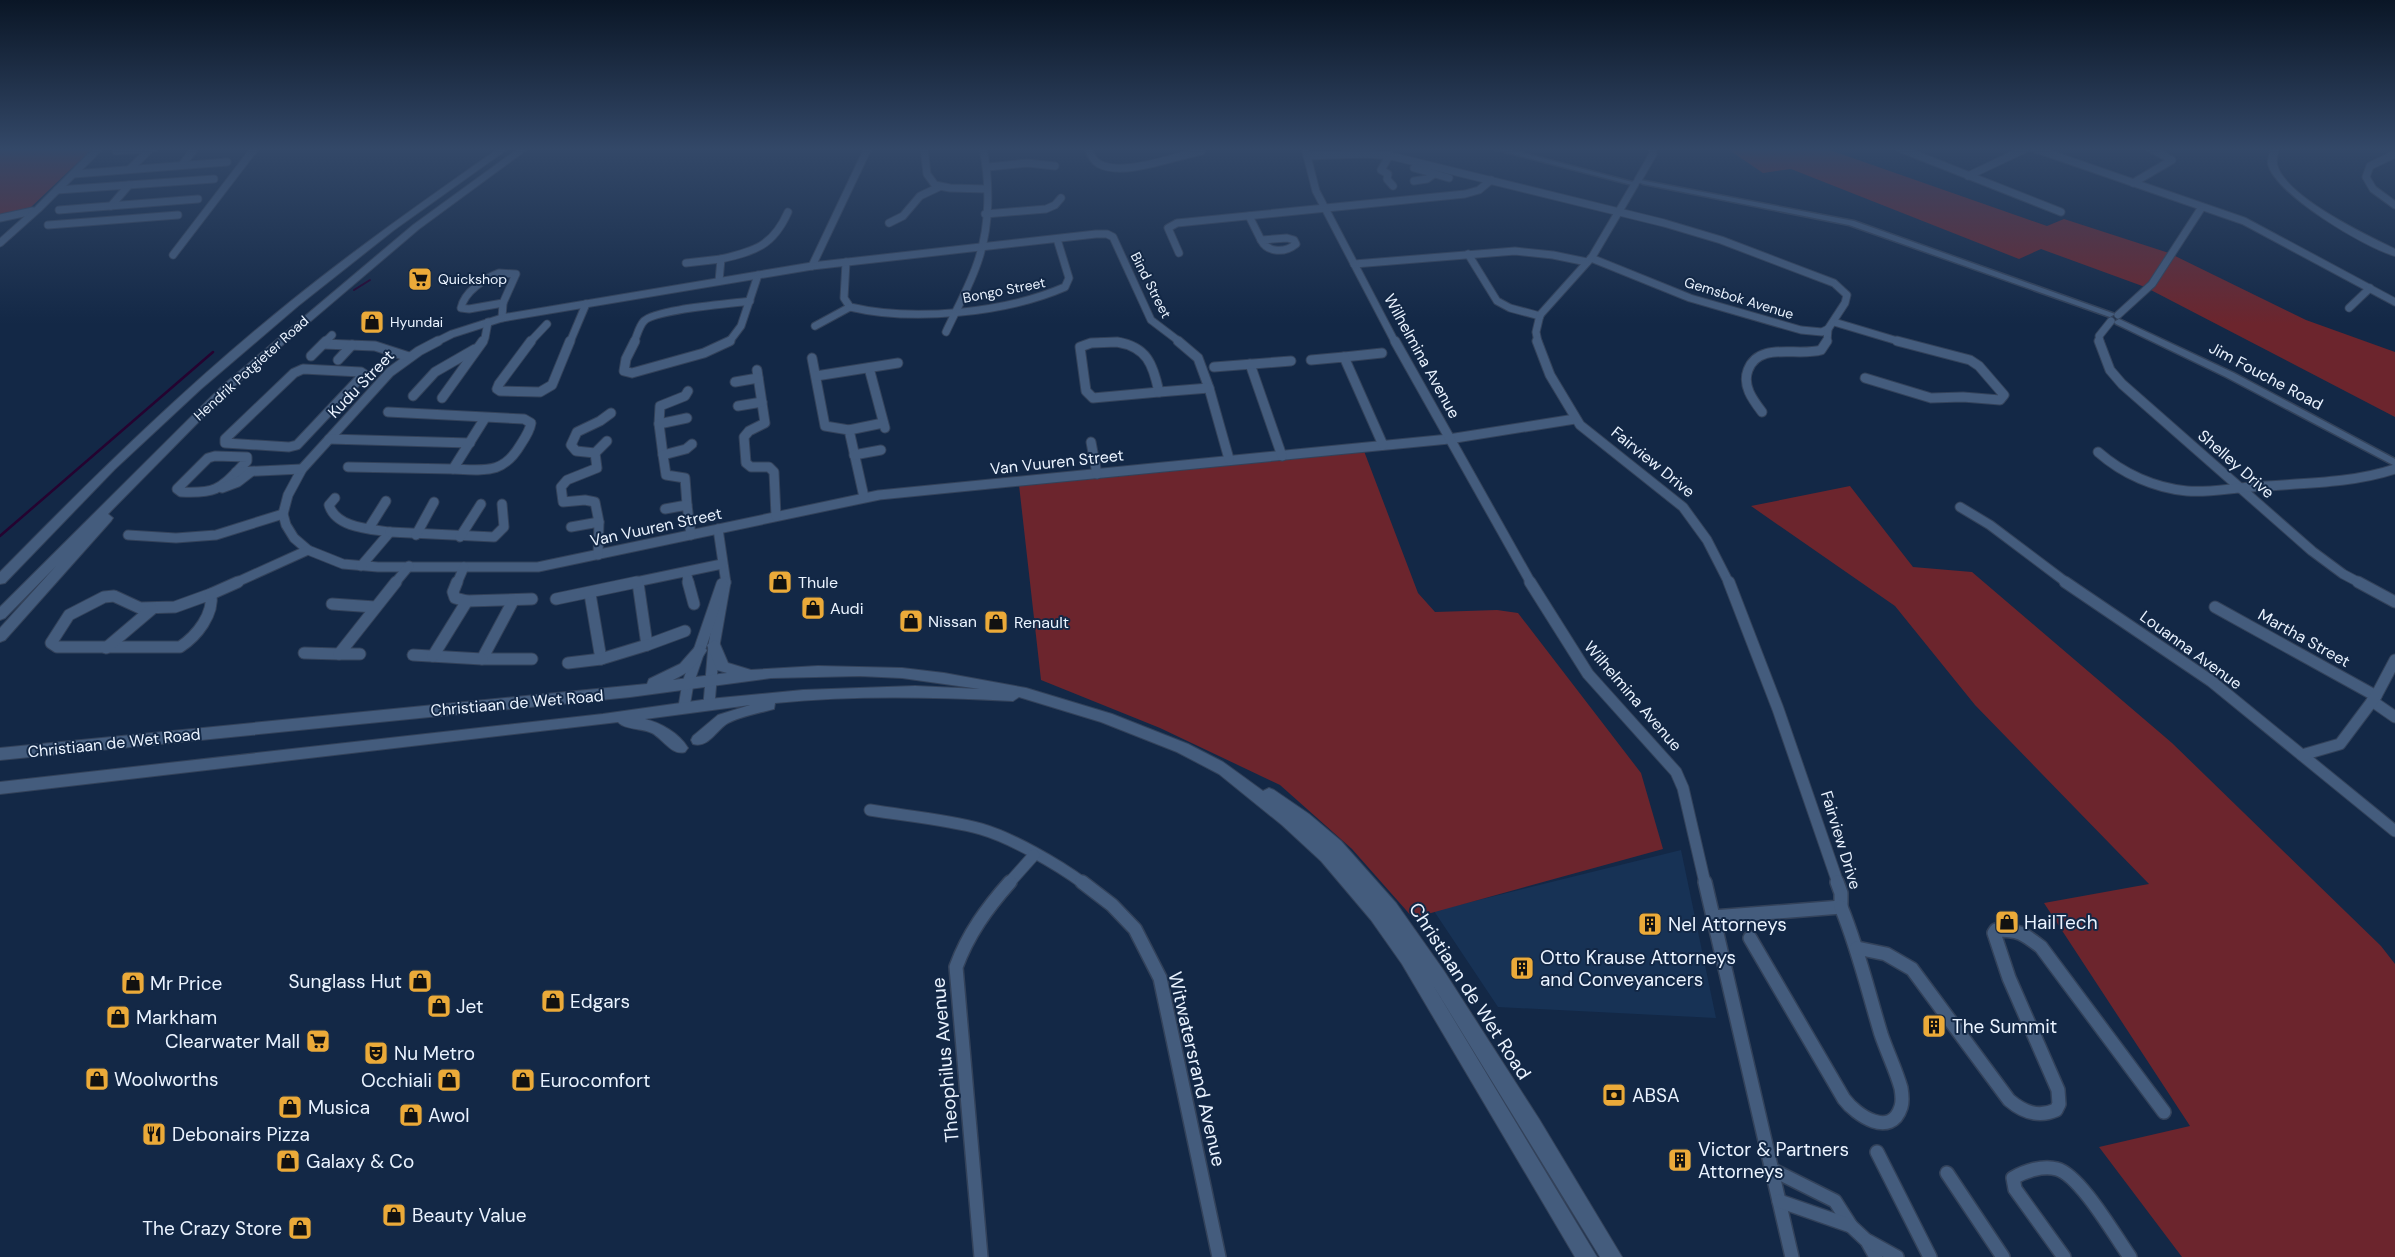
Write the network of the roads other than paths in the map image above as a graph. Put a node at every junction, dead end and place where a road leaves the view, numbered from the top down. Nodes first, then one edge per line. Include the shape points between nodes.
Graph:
1 (100, 206) edge
2 (40, 207) edge
3 (93, 207) edge
4 (210, 207) edge
5 (421, 207) edge
6 (447, 207) edge
7 (839, 207) edge
8 (911, 207) edge
9 (986, 207) edge
10 (1051, 207) edge
11 (1325, 207) edge
12 (1362, 207) edge
13 (1598, 207) edge
14 (1622, 207) edge
15 (1766, 207) edge
16 (2046, 207) edge
17 (2202, 207) joint
18 (2306, 207) edge
19 (2313, 207) edge
20 (38, 209) junction
21 (58, 210) dead end
22 (1327, 211) junction
23 (788, 212) dead end
24 (1619, 212) junction
25 (2060, 212) dead end
26 (985, 214) junction
27 (178, 215) dead end
28 (1249, 216) junction
29 (0, 218) edge
30 (89, 221) junction
31 (889, 223) dead end
32 (48, 225) dead end
33 (2351, 231) junction
34 (1096, 234) joint
35 (1057, 239) junction
36 (1261, 240) dead end
37 (0, 243) edge
38 (982, 247) junction
39 (1179, 252) dead end
40 (2395, 253) edge
41 (1468, 254) junction
42 (173, 255) dead end
43 (721, 259) junction
44 (1589, 260) junction
45 (846, 262) junction
46 (686, 263) dead end
47 (1354, 264) junction
48 (812, 266) junction
49 (758, 275) junction
50 (719, 281) junction
51 (2370, 288) junction
52 (750, 301) junction
53 (2395, 302) edge
54 (503, 303) junction
55 (586, 304) junction
56 (850, 308) junction
57 (2350, 308) dead end
58 (954, 312) junction
59 (1540, 316) junction
60 (502, 318) junction
61 (2115, 318) junction
62 (488, 322) junction
63 (1834, 322) junction
64 (547, 324) dead end
65 (815, 326) dead end
66 (1828, 329) junction
67 (946, 332) dead end
68 (332, 335) dead end
69 (323, 344) junction
70 (352, 345) junction
71 (478, 348) junction
72 (1382, 353) dead end
73 (311, 356) dead end
74 (1344, 356) junction
75 (409, 357) junction
76 (812, 358) dead end
77 (338, 360) dead end
78 (1311, 360) dead end
79 (1291, 361) dead end
80 (898, 363) dead end
81 (1250, 364) junction
82 (868, 368) junction
83 (1214, 368) dead end
84 (816, 376) junction
85 (1865, 378) dead end
86 (734, 382) dead end
87 (1209, 388) junction
88 (688, 391) dead end
89 (1159, 393) junction
90 (344, 396) junction
91 (413, 396) dead end
92 (367, 397) junction
93 (442, 398) dead end
94 (762, 402) junction
95 (335, 406) junction
96 (738, 406) dead end
97 (358, 407) junction
98 (388, 412) dead end
99 (1762, 412) dead end
100 (611, 413) dead end
101 (485, 418) junction
102 (687, 418) dead end
103 (1575, 419) junction
104 (659, 424) junction
105 (849, 430) junction
106 (329, 439) junction
107 (1449, 439) junction
108 (607, 441) dead end
109 (170, 442) junction
110 (1091, 442) dead end
111 (470, 443) junction
112 (692, 444) dead end
113 (1383, 445) junction
114 (881, 450) dead end
115 (2098, 452) dead end
116 (595, 453) junction
117 (663, 455) junction
118 (854, 455) junction
119 (1282, 456) junction
120 (1229, 459) junction
121 (2395, 461) edge
122 (348, 467) dead end
123 (302, 468) junction
124 (2395, 468) edge
125 (453, 469) junction
126 (236, 472) junction
127 (251, 472) junction
128 (1097, 474) junction
129 (221, 488) junction
130 (2240, 488) junction
131 (864, 497) junction
132 (335, 498) dead end
133 (386, 501) dead end
134 (434, 502) dead end
135 (480, 504) dead end
136 (502, 504) dead end
137 (687, 505) junction
138 (1960, 507) dead end
139 (665, 509) dead end
140 (283, 514) junction
141 (776, 516) junction
142 (599, 522) junction
143 (571, 527) dead end
144 (368, 528) junction
145 (718, 529) junction
146 (47, 532) junction
147 (390, 532) junction
148 (416, 534) junction
149 (128, 535) dead end
150 (691, 535) junction
151 (460, 537) junction
152 (308, 550) junction
153 (598, 555) junction
154 (722, 564) junction
155 (361, 566) junction
156 (409, 566) junction
157 (0, 567) edge
158 (464, 567) junction
159 (686, 572) junction
160 (0, 580) edge
161 (725, 581) junction
162 (638, 583) junction
163 (211, 594) junction
164 (590, 594) junction
165 (14, 600) joint
166 (468, 600) junction
167 (532, 600) dead end
168 (556, 600) dead end
169 (514, 601) junction
170 (2395, 602) edge
171 (332, 604) dead end
172 (694, 604) dead end
173 (375, 607) junction
174 (2215, 607) dead end
175 (152, 609) junction
176 (1, 610) edge
177 (685, 631) dead end
178 (0, 638) edge
179 (647, 645) junction
180 (714, 646) junction
181 (106, 648) junction
182 (700, 650) junction
183 (304, 653) dead end
184 (339, 654) junction
185 (360, 654) dead end
186 (413, 655) dead end
187 (433, 656) junction
188 (482, 659) junction
189 (532, 659) dead end
190 (601, 659) junction
191 (2395, 660) edge
192 (568, 663) dead end
193 (764, 675) junction
194 (710, 680) junction
195 (688, 682) junction
196 (630, 692) junction
197 (803, 695) junction
198 (1031, 696) junction
199 (2374, 698) junction
200 (709, 704) junction
201 (684, 707) junction
202 (2395, 717) edge
203 (603, 719) junction
204 (698, 740) dead end
205 (680, 748) dead end
206 (0, 752) edge
207 (2302, 755) junction
208 (1250, 787) junction
209 (0, 788) edge
210 (870, 810) dead end
211 (2395, 831) edge
212 (1034, 855) junction
213 (1841, 907) junction
214 (1713, 917) junction
215 (1750, 938) dead end
216 (1857, 948) junction
217 (2164, 1112) dead end
218 (1877, 1152) dead end
219 (1774, 1170) junction
220 (1947, 1173) dead end
221 (1780, 1201) junction
222 (1851, 1226) junction
223 (1867, 1241) junction
224 (981, 1257) edge
225 (1219, 1257) edge
226 (1587, 1257) edge
227 (1612, 1257) edge
228 (1792, 1257) edge
229 (1876, 1257) edge
230 (1897, 1257) edge
231 (1930, 1257) edge
232 (2003, 1257) edge
233 (2064, 1257) edge
234 (2130, 1257) edge

1 - 30 street
2 - 20 street
3 - 21 street
4 - 42 street
5 - 146 main road, Hendrik Potgieter Road via 294,304 197,387 118,459
6 - 109 main road, Hendrik Potgieter Road via 387,251 227,387
7 - 48 street
8 - 31 street via 904,216
9 - 26 street
10 - 26 street
11 - 22 street, Wilhelmina Avenue
12 - 22 street
13 - 24 street
14 - 24 street
15 - 61 street, Jim Fouche Road via 1845,222
16 - 25 street
17 - 51 street via 2262,230
17 - 61 street via 2152,284
18 - 33 main road
19 - 33 main road
20 - 29 street
20 - 37 street
22 - 28 street via 1299,216 1279,212
22 - 47 street, Wilhelmina Avenue
23 - 43 street via 776,236 766,245
24 - 44 street
24 - 63 street via 1721,240 1834,283 1847,295
26 - 38 street
27 - 30 street
28 - 36 street
28 - 39 street via 1169,226
30 - 32 street
33 - 40 main road
34 - 35 street, Kudu Street
34 - 87 street, Bind Street via 1114,237 1151,320 1193,352
35 - 38 street, Kudu Street
35 - 58 street, Bongo Street via 1069,278 1058,292
38 - 45 street, Kudu Street
38 - 58 street
41 - 44 street, Gemsbok Avenue via 1515,251
41 - 47 street, Gemsbok Avenue
41 - 59 street via 1497,301
43 - 46 street
43 - 50 street
44 - 59 street
44 - 66 street, Gemsbok Avenue via 1712,305 1801,330 1822,332
45 - 48 street, Kudu Street
45 - 56 street via 844,298
47 - 107 street, Wilhelmina Avenue
48 - 49 street, Kudu Street
49 - 50 street, Kudu Street
49 - 52 street
50 - 55 street, Kudu Street
51 - 53 street
51 - 57 street
52 - 52 street via 732,341 632,373 624,371 626,360 648,318
54 - 54 street via 470,309 461,308 464,300 485,278 513,273 517,276
54 - 60 street
55 - 60 street, Kudu Street
55 - 64 street via 552,385 540,392 500,391 499,384 538,331
56 - 58 street via 874,314
56 - 65 street
58 - 67 street
59 - 103 street, Fairview Drive via 1535,335 1539,352
60 - 62 street, Kudu Street
61 - 121 street, Jim Fouche Road
61 - 130 street, Shelley Drive via 2099,340 2114,376
62 - 71 street via 488,330
62 - 75 street, Kudu Street via 452,334
63 - 66 street
63 - 85 street via 1970,360 2004,395 1995,401 1931,398
66 - 99 street via 1827,344 1820,350 1770,352 1750,362 1746,387
68 - 69 street
69 - 70 street
69 - 73 street
70 - 75 street via 374,346
70 - 77 street
71 - 91 street via 434,372
71 - 93 street
72 - 74 street
74 - 78 street
74 - 113 street
75 - 92 street, Kudu Street
76 - 84 street
79 - 81 street
80 - 82 street
81 - 83 street
81 - 119 street
82 - 84 street
82 - 105 street via 884,425
84 - 105 street via 825,426
86 - 94 street via 758,374
87 - 89 street
87 - 120 street, Bind Street
88 - 104 street via 685,396 660,406
89 - 89 street via 1100,399 1089,396 1080,347 1115,340 1128,343 1149,357
90 - 92 street
90 - 95 street
90 - 95 street via 364,376 363,372 296,371 224,441 228,444 293,446 300,443
92 - 97 street, Kudu Street
94 - 96 street
94 - 141 street via 765,423 744,437 746,463 751,467 769,467 774,472
95 - 97 street
97 - 106 street, Kudu Street
98 - 101 street
100 - 116 street via 605,419 578,429 572,439 571,445 576,451
101 - 111 street
101 - 125 street via 524,419 530,421 531,426 511,462 505,466 487,470
102 - 104 street
103 - 107 street, Van Vuuren Street
103 - 213 street, Fairview Drive via 1683,507 1720,558 1818,818 1841,893
104 - 117 street
105 - 118 street
106 - 111 street
106 - 123 street, Kudu Street
107 - 113 street, Van Vuuren Street
107 - 214 street, Wilhelmina Avenue via 1572,651 1588,674 1676,772 1683,788
108 - 116 street
109 - 165 main road, Hendrik Potgieter Road
109 - 178 main road
110 - 128 street
111 - 125 street
112 - 117 street via 686,449
113 - 119 street, Van Vuuren Street
114 - 118 street
115 - 130 street via 2119,468 2172,489
116 - 142 street via 597,468 562,483 561,500 566,503 595,502
117 - 137 street via 666,475 685,478
118 - 131 street
119 - 120 street, Van Vuuren Street
120 - 128 street, Van Vuuren Street
122 - 125 street
123 - 127 street
123 - 140 street, Kudu Street
124 - 130 street via 2377,475 2345,480
126 - 127 street
126 - 129 street
126 - 129 street via 247,458 211,456 177,489 180,492 210,493
127 - 129 street via 238,482
128 - 131 street, Van Vuuren Street
130 - 170 street, Shelley Drive via 2329,564
131 - 141 street, Van Vuuren Street
132 - 144 street via 328,505 330,514
133 - 144 street
134 - 148 street
135 - 151 street
136 - 151 street via 505,528 502,533 490,538
137 - 139 street
137 - 150 street
138 - 207 street, Louanna Avenue via 2211,682
140 - 149 street via 216,535 184,538
140 - 152 street via 294,538
141 - 145 street, Van Vuuren Street
142 - 143 street
142 - 153 street
144 - 147 street
145 - 150 street, Van Vuuren Street
145 - 154 street
146 - 157 main road
146 - 160 main road, Hendrik Potgieter Road
147 - 148 street
147 - 155 street
148 - 151 street
150 - 153 street, Van Vuuren Street
152 - 155 street via 325,558
152 - 163 street
153 - 158 street, Van Vuuren Street via 546,566
154 - 159 street
154 - 161 street
155 - 156 street
156 - 158 street
156 - 173 street
158 - 166 street via 453,592 455,598
159 - 162 street
159 - 172 street
161 - 180 street via 725,597
161 - 182 street
162 - 164 street
162 - 179 street
163 - 175 street via 175,606
163 - 181 street via 213,603 210,611 185,645 175,648
164 - 168 street
164 - 190 street
165 - 176 main road
166 - 169 street
166 - 187 street
167 - 169 street
169 - 188 street
171 - 173 street
173 - 184 street
174 - 199 street, Martha Street
175 - 181 street
175 - 181 street via 140,608 114,596 104,597 69,614 51,644 57,647
177 - 179 street
179 - 190 street
180 - 193 main road via 718,660 727,669
180 - 194 street
182 - 195 street
182 - 196 main road via 691,663 678,672
183 - 184 street
184 - 185 street
186 - 187 street
187 - 188 street
188 - 189 street
190 - 192 street
191 - 199 street
193 - 194 main road, Christiaan de Wet Road
193 - 198 main road, Christiaan de Wet Road via 818,671 918,674 979,683
194 - 195 main road, Christiaan de Wet Road
194 - 200 street
195 - 196 main road, Christiaan de Wet Road
195 - 201 street
196 - 206 main road, Christiaan de Wet Road
197 - 198 main road, Christiaan de Wet Road via 915,691
197 - 200 main road, Christiaan de Wet Road
197 - 204 main road via 728,717 716,723
198 - 208 main road, Christiaan de Wet Road via 1107,718 1156,737 1209,761
199 - 202 street, Martha Street
199 - 207 street via 2340,744
200 - 201 main road, Christiaan de Wet Road
201 - 203 main road, Christiaan de Wet Road
203 - 205 main road via 651,725
203 - 209 main road, Christiaan de Wet Road
207 - 211 street, Louanna Avenue
208 - 226 main road, Christiaan de Wet Road via 1323,851 1382,918
208 - 227 main road, Christiaan de Wet Road via 1270,795 1312,826 1355,866 1393,910 1568,1180
210 - 212 street, Witwatersrand Avenue via 980,829
212 - 224 street, Theophilus Avenue via 976,924 961,948 956,967
212 - 225 street, Witwatersrand Avenue via 1068,872 1112,905 1135,929 1160,978
213 - 214 street, Fairview Drive
213 - 216 street, Fairview Drive
214 - 219 street, Wilhelmina Avenue
215 - 216 street, Fairview Drive via 1849,1106 1865,1120 1885,1122 1894,1118 1900,1109 1902,1095
216 - 217 street via 1882,952 1912,969 2009,1100 2024,1112 2043,1114 2056,1110 2058,1090 2009,978 1994,933 2004,929 2025,934 2041,947
218 - 231 street
219 - 221 street, Wilhelmina Avenue
219 - 222 street via 1835,1201
220 - 232 street
221 - 222 street
221 - 228 street, Wilhelmina Avenue
222 - 223 street
223 - 229 street
223 - 230 street
233 - 234 street via 2015,1189 2013,1178 2025,1171 2058,1169 2075,1179

